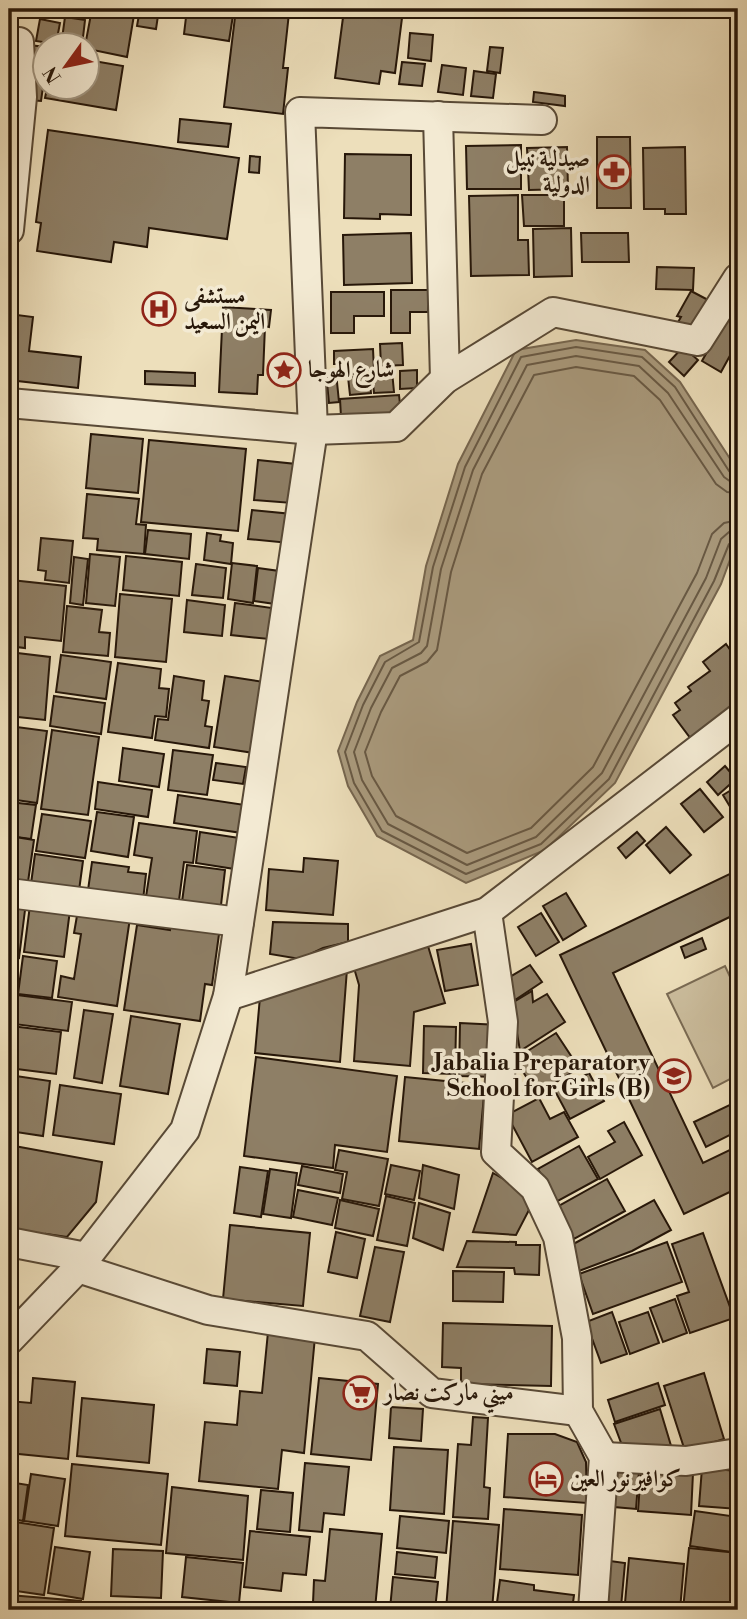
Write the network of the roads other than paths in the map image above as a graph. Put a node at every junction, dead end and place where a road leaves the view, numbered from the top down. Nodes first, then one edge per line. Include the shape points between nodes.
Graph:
1 (19, 42) dead end
2 (438, 116) junction
3 (542, 120) dead end
4 (9, 230) edge
5 (738, 278) edge
6 (445, 379) junction
7 (9, 403) edge
8 (313, 430) junction
9 (738, 719) edge
10 (9, 893) edge
11 (487, 912) junction
12 (239, 922) junction
13 (228, 996) junction
14 (9, 1242) edge
15 (82, 1262) junction
16 (9, 1339) edge
17 (578, 1411) junction
18 (738, 1453) edge
19 (604, 1457) junction
20 (593, 1610) edge

1 - 4 street via 22,97
2 - 3 street
2 - 6 street
2 - 8 street via 300,113
5 - 6 street via 698,341 553,312
6 - 8 street via 396,427
7 - 8 street
8 - 12 street
9 - 11 street
10 - 12 street
11 - 13 street
11 - 17 street via 503,1023 496,1152 535,1188 558,1237 577,1338
12 - 13 street
13 - 15 street via 185,1130
14 - 15 street
15 - 16 street
15 - 17 street via 208,1310 367,1336 432,1393
17 - 19 street
18 - 19 street via 686,1461
19 - 20 street

